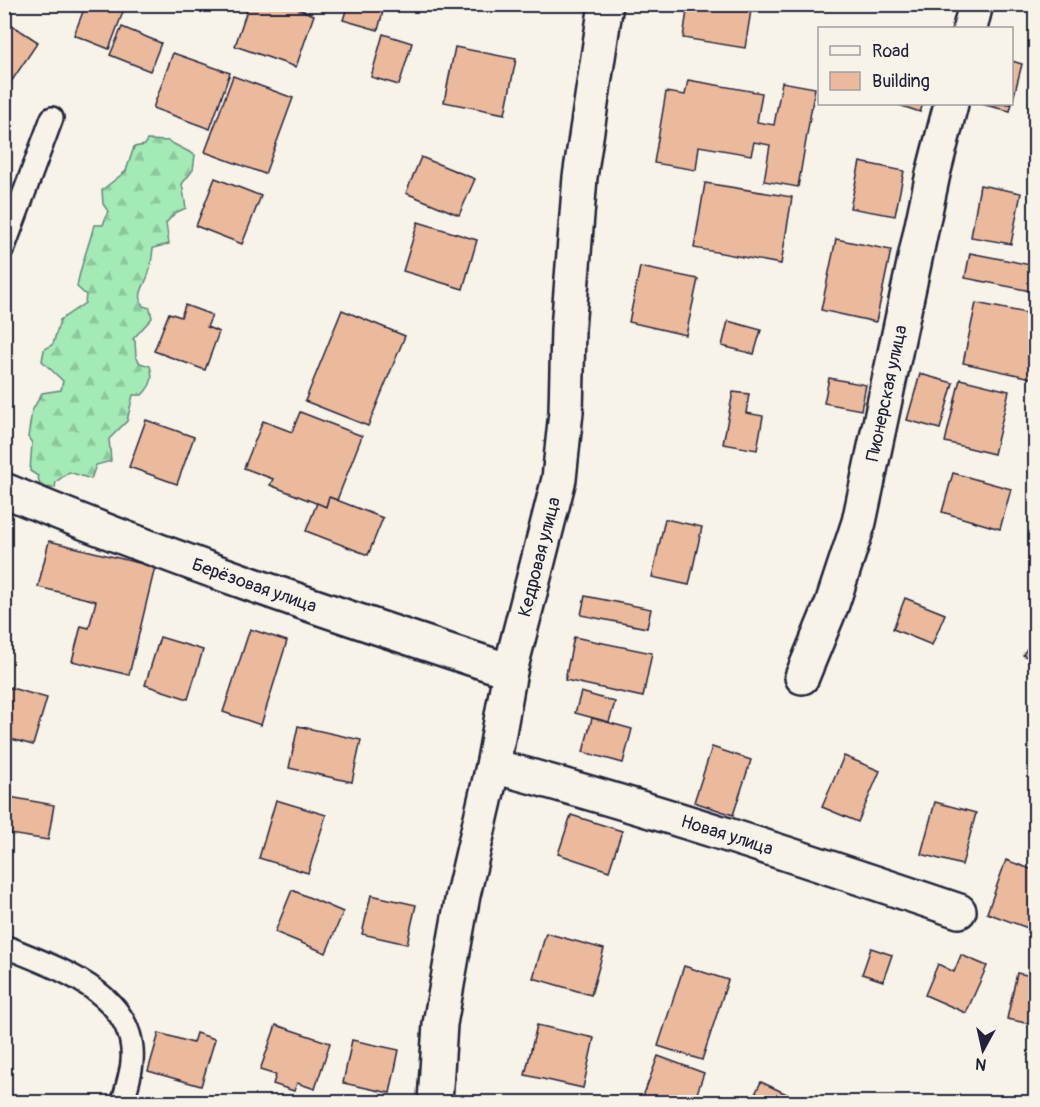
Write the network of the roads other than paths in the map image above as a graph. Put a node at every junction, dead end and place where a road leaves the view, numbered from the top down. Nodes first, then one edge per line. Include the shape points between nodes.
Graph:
1 (606, 4) edge
2 (976, 4) edge
3 (970, 27) edge
4 (951, 105) edge
5 (52, 118) dead end
6 (4, 247) edge
7 (4, 490) edge
8 (510, 671) junction
9 (802, 677) dead end
10 (493, 766) junction
11 (959, 911) dead end
12 (4, 946) edge
13 (123, 1102) edge
14 (435, 1102) edge

1 - 8 street, Кедровая улица via 580,177 559,479
2 - 3 street
4 - 9 street, Пионерская улица via 860,522
5 - 6 lane
7 - 8 street, Берёзовая улица via 123,540
8 - 10 street, Кедровая улица
10 - 11 street, Новая улица via 776,849
10 - 14 street, Кедровая улица via 463,895 440,1024
12 - 13 lane via 72,975 106,999 123,1022 130,1041 132,1061

